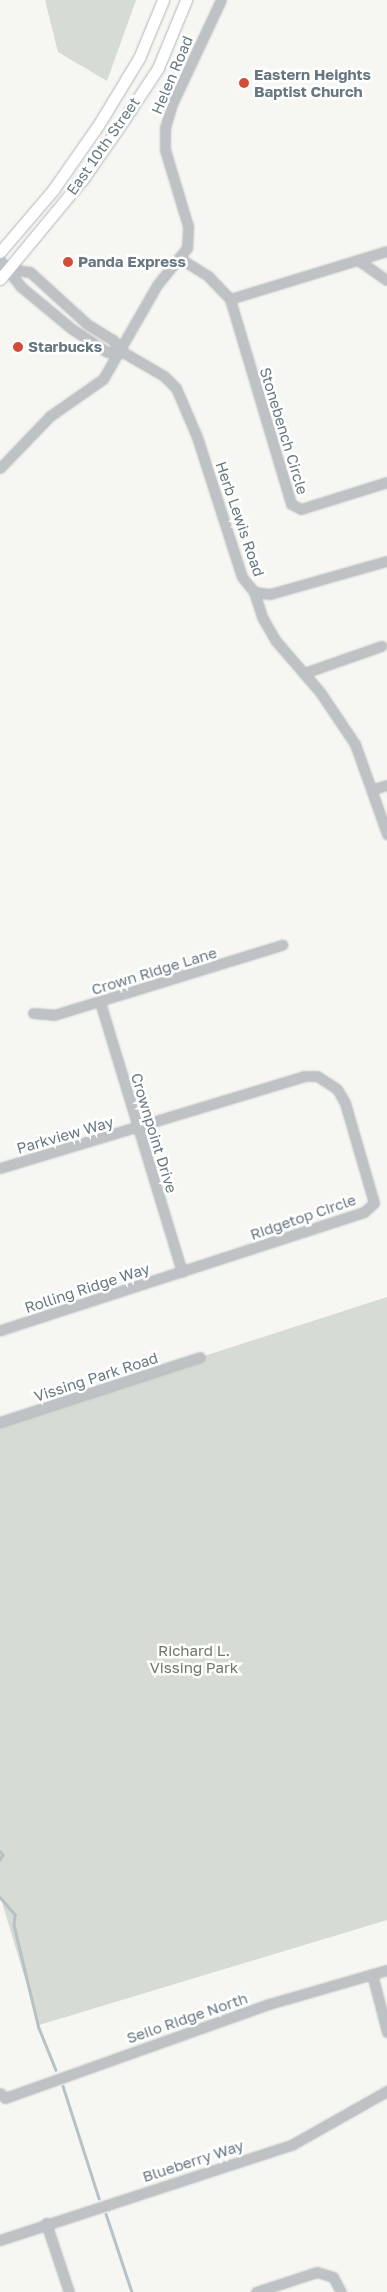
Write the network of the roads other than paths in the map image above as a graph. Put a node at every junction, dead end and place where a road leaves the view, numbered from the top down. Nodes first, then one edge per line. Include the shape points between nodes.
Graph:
1 (163, 0) edge
2 (186, 0) edge
3 (221, 0) edge
4 (387, 251) edge
5 (0, 252) edge
6 (181, 259) junction
7 (0, 260) edge
8 (358, 260) junction
9 (9, 269) junction
10 (0, 279) edge
11 (387, 280) edge
12 (230, 299) junction
13 (121, 351) junction
14 (0, 468) edge
15 (387, 482) edge
16 (387, 561) edge
17 (254, 592) junction
18 (380, 646) dead end
19 (304, 673) junction
20 (387, 785) edge
21 (373, 789) junction
22 (387, 834) edge
23 (282, 945) dead end
24 (100, 1002) junction
25 (33, 1013) dead end
26 (138, 1128) junction
27 (0, 1168) edge
28 (182, 1272) junction
29 (0, 1330) edge
30 (200, 1357) dead end
31 (0, 1422) edge
32 (387, 1970) edge
33 (372, 1974) junction
34 (387, 2032) edge
35 (387, 2091) edge
36 (0, 2093) edge
37 (46, 2223) junction
38 (0, 2240) edge
39 (69, 2292) edge
40 (256, 2292) edge
41 (341, 2292) edge

1 - 5 main road, East 10th Street via 138,58 99,124 53,190
2 - 9 main road, East 10th Street via 158,68 82,180
3 - 6 street, Helen Road via 172,104 165,128 165,150 188,226 187,248
4 - 8 street
6 - 12 street, Stonebench Circle via 208,276
6 - 13 street, Helen Road via 157,285
7 - 9 street, Herb Lewis Road
8 - 11 street
8 - 12 street
9 - 10 main road, East 10th Street
9 - 13 street, Herb Lewis Road via 30,272 87,324 113,340
9 - 13 street, Herb Lewis Road via 20,286 72,329 106,352
12 - 15 street, Stonebench Circle via 291,504 301,508
13 - 14 street, Helen Road via 103,379 50,416
13 - 17 street, Herb Lewis Road via 164,376 176,388 198,437 242,577
16 - 17 street, Herb Lewis Road via 270,594
17 - 19 street via 262,617 276,641
18 - 19 street
19 - 21 street via 355,744
20 - 21 street
21 - 22 street
23 - 24 street, Crown Ridge Lane
24 - 25 street, Crown Ridge Lane via 54,1015
24 - 26 street, Crownpoint Drive
26 - 27 street, Parkview Way
26 - 28 street, Crownpoint Drive
26 - 28 street, Ridgetop Circle via 304,1076 318,1076 330,1082 345,1103 374,1203 364,1212
28 - 29 street, Rolling Ridge Way
30 - 31 street, Vissing Park Road
32 - 33 street, Seilo Ridge North
33 - 34 street
33 - 36 street, Seilo Ridge North via 269,2004 6,2098
35 - 37 street, Blueberry Way via 293,2144
37 - 38 street, Blueberry Way
37 - 39 street
40 - 41 street via 317,2272 332,2277

